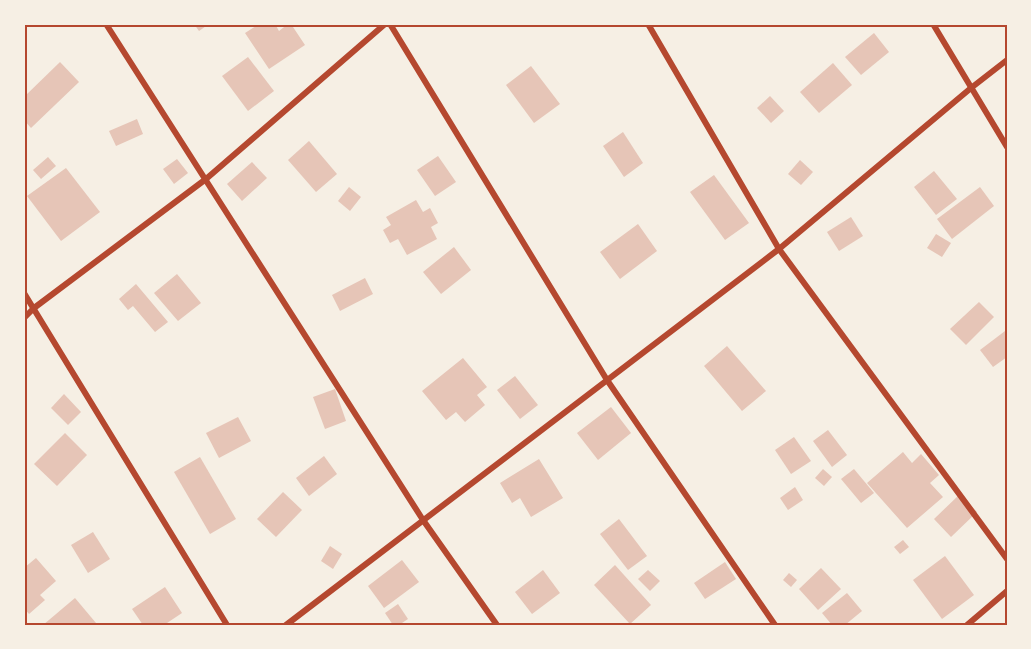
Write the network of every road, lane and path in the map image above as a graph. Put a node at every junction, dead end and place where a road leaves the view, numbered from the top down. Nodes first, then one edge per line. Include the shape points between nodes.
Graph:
1 (106, 24) edge
2 (385, 24) edge
3 (390, 24) edge
4 (648, 24) edge
5 (933, 24) edge
6 (1007, 60) edge
7 (971, 88) junction
8 (1007, 147) edge
9 (206, 179) junction
10 (779, 249) junction
11 (24, 293) edge
12 (34, 308) junction
13 (24, 318) edge
14 (607, 380) junction
15 (423, 520) junction
16 (1007, 559) edge
17 (1007, 591) edge
18 (227, 625) edge
19 (286, 625) edge
20 (497, 625) edge
21 (775, 625) edge
22 (967, 625) edge

1 - 9 street
2 - 9 street
3 - 14 street
4 - 10 street
5 - 7 street
6 - 7 street
7 - 8 street
7 - 10 street
9 - 12 street
9 - 15 street
10 - 14 street
10 - 16 street
11 - 12 street
12 - 13 street
12 - 18 street
14 - 15 street
14 - 21 street
15 - 19 street
15 - 20 street
17 - 22 street

